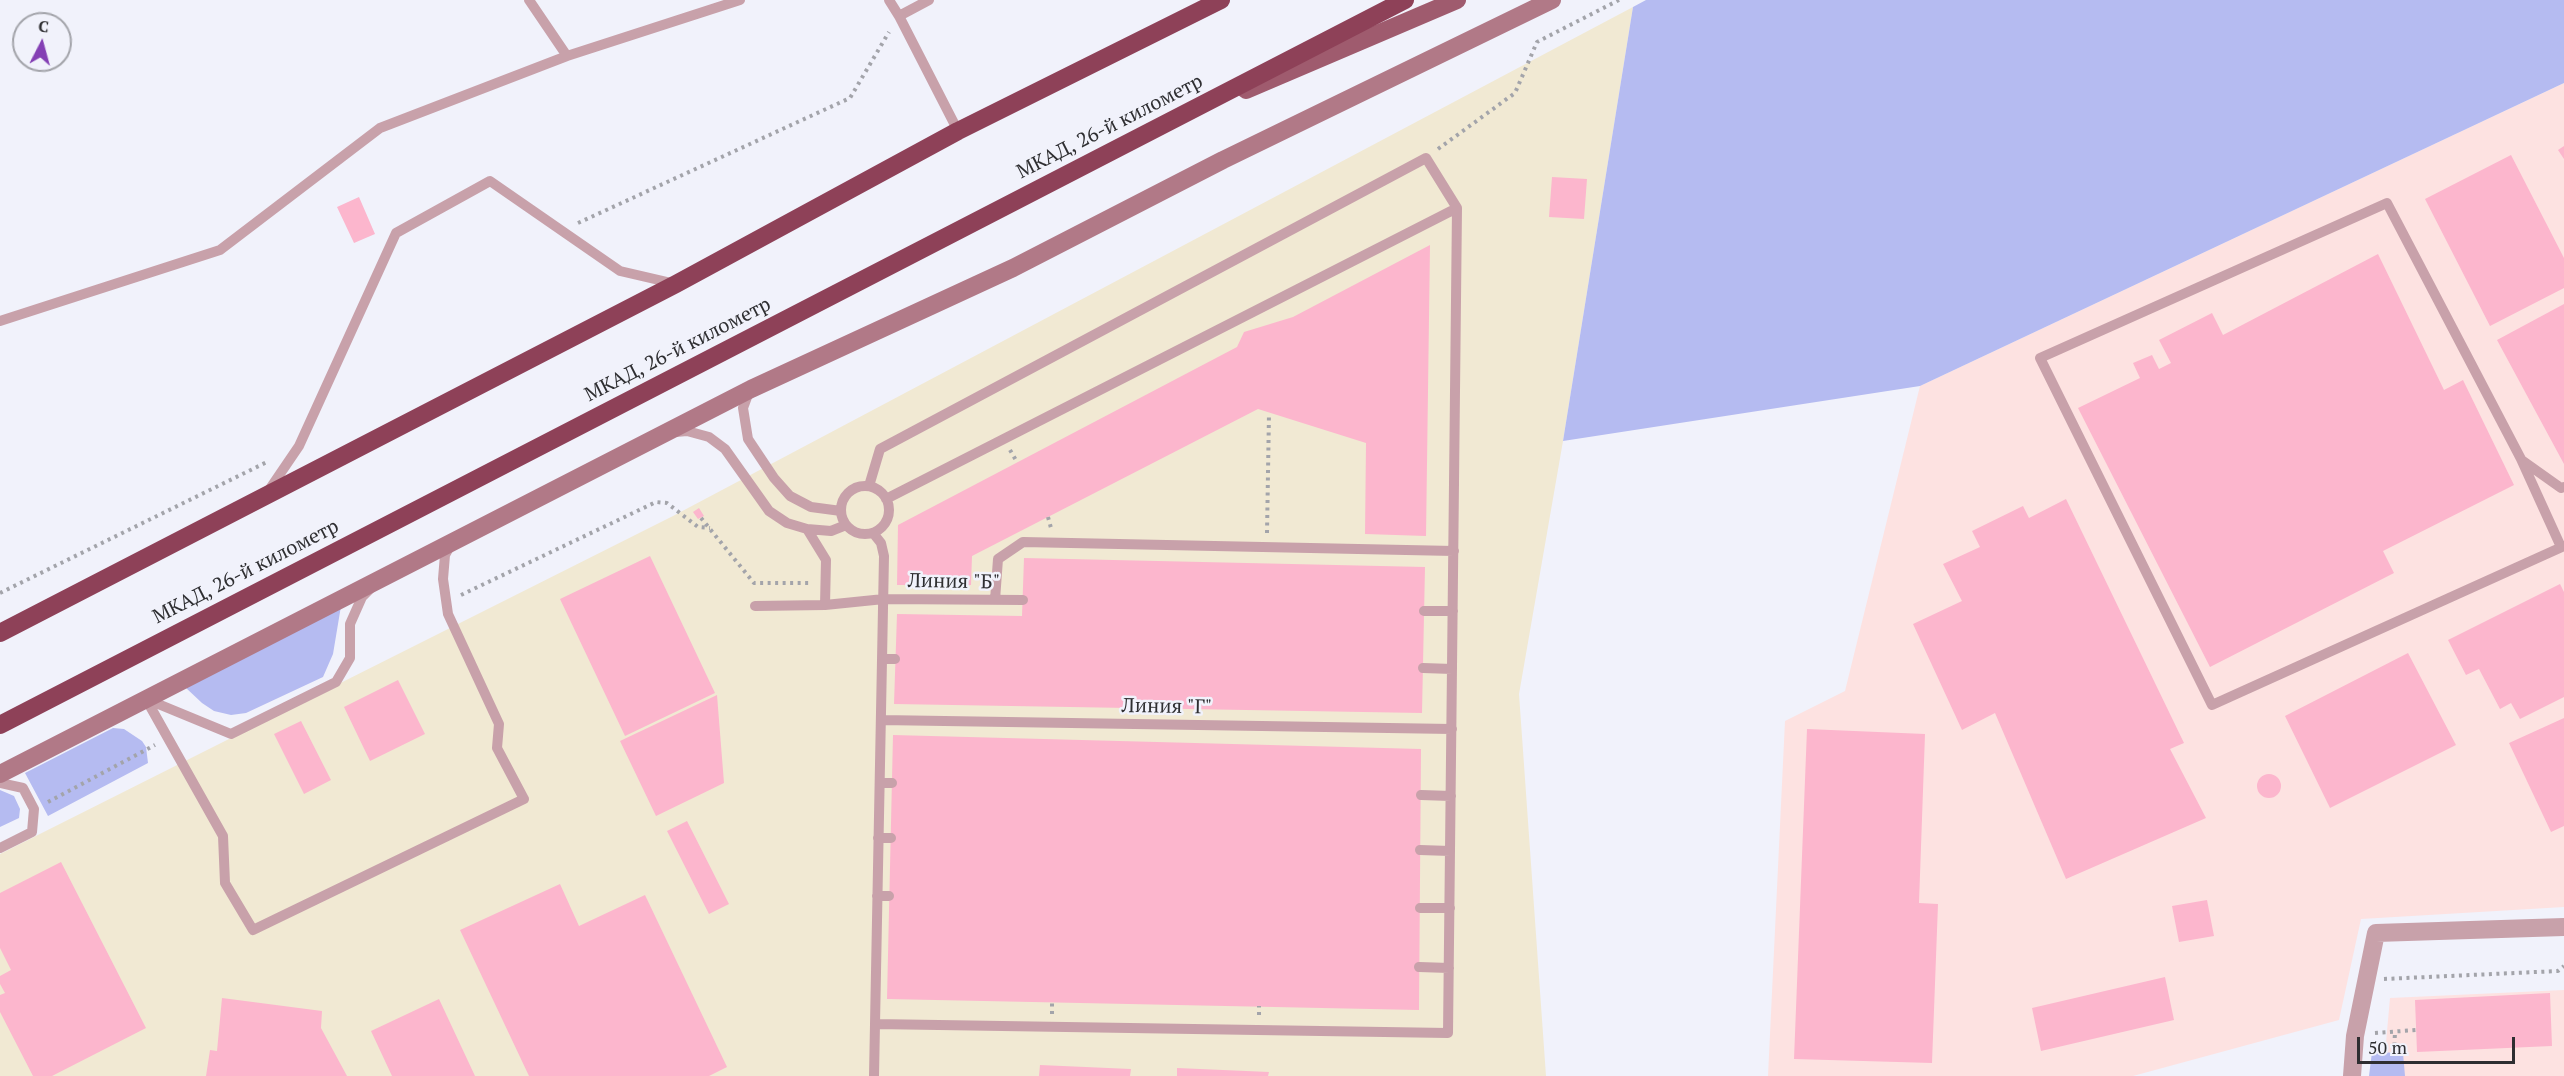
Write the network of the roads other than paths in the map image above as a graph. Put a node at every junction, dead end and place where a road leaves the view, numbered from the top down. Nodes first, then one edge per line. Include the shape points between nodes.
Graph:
1 (529, 0) edge
2 (740, 0) edge
3 (889, 0) edge
4 (929, 0) edge
5 (1221, 0) edge
6 (1405, 0) edge
7 (1457, 0) edge
8 (1552, 0) edge
9 (899, 16) junction
10 (567, 56) junction
11 (1153, 130) junction
12 (958, 131) junction
13 (1457, 208) junction
14 (676, 284) junction
15 (0, 321) edge
16 (751, 389) junction
17 (663, 433) junction
18 (2521, 459) junction
19 (869, 486) junction
20 (2564, 487) edge
21 (264, 497) junction
22 (886, 498) junction
23 (841, 511) junction
24 (846, 525) junction
25 (807, 530) junction
26 (873, 533) junction
27 (453, 541) junction
28 (2563, 546) edge
29 (1454, 551) junction
30 (379, 579) junction
31 (884, 599) junction
32 (995, 600) junction
33 (1023, 600) dead end
34 (825, 605) junction
35 (755, 606) dead end
36 (1424, 611) dead end
37 (1453, 611) junction
38 (0, 633) edge
39 (882, 659) junction
40 (895, 659) dead end
41 (1423, 668) dead end
42 (1452, 669) junction
43 (881, 720) junction
44 (0, 725) edge
45 (1452, 729) junction
46 (0, 774) edge
47 (0, 783) edge
48 (880, 783) junction
49 (892, 783) dead end
50 (1421, 795) dead end
51 (1451, 796) junction
52 (878, 838) junction
53 (891, 838) dead end
54 (0, 848) edge
55 (1420, 850) dead end
56 (1450, 851) junction
57 (878, 896) junction
58 (889, 896) dead end
59 (1420, 908) dead end
60 (1450, 908) junction
61 (2564, 927) edge
62 (876, 957) junction
63 (888, 957) dead end
64 (1419, 967) dead end
65 (1449, 968) junction
66 (875, 1024) junction
67 (874, 1076) edge
68 (2352, 1076) edge

1 - 10 lane
2 - 10 lane
3 - 9 lane
4 - 9 lane
5 - 12 highway
6 - 11 highway, МКАД, 26-й километр
7 - 11 main road
8 - 16 street via 1223,160 1013,268
9 - 12 lane
10 - 15 lane via 380,128 220,250
11 - 44 highway, МКАД, 26-й километр
12 - 14 highway
13 - 19 lane via 1426,158 880,449
13 - 22 lane
13 - 29 lane
14 - 21 highway
14 - 21 lane via 620,271 490,181 396,233 299,446
16 - 17 street
16 - 23 lane via 743,408 748,439 774,478 790,496 811,507
17 - 25 lane via 687,431 709,437 725,449 769,511
17 - 27 street
18 - 20 lane
18 - 28 lane
18 - 28 lane via 2387,203 2040,358 2212,705
19 - 22 lane
19 - 23 lane via 854,489 845,497
21 - 38 highway
22 - 26 lane via 887,519
23 - 24 lane
24 - 25 lane via 831,531
24 - 26 lane via 853,531
25 - 34 lane via 826,560
26 - 31 lane via 884,556
27 - 30 street
27 - 30 lane via 445,555 443,579 448,614 499,724 498,748 524,799 253,930 225,883 223,836 146,699 231,734 336,682 350,658 350,624 362,597
29 - 32 lane via 1023,542 998,559
29 - 37 lane
30 - 46 street
31 - 32 lane, Линия "Б"
31 - 34 lane, Линия "Б"
31 - 39 lane
32 - 33 lane, Линия "Б"
34 - 35 lane, Линия "Б"
36 - 37 lane
37 - 42 lane
39 - 40 lane
39 - 43 lane
41 - 42 lane
42 - 45 lane
43 - 45 lane, Линия "Г"
43 - 48 lane
45 - 51 lane
47 - 54 lane via 23,788 34,809 32,832
48 - 49 lane
48 - 52 lane
50 - 51 lane
51 - 56 lane
52 - 53 lane
52 - 57 lane
55 - 56 lane
56 - 60 lane
57 - 58 lane
57 - 62 lane
59 - 60 lane
60 - 65 lane
61 - 68 street via 2376,933 2355,1036
62 - 63 lane
62 - 66 lane
64 - 65 lane
65 - 66 lane via 1448,1033
66 - 67 lane

